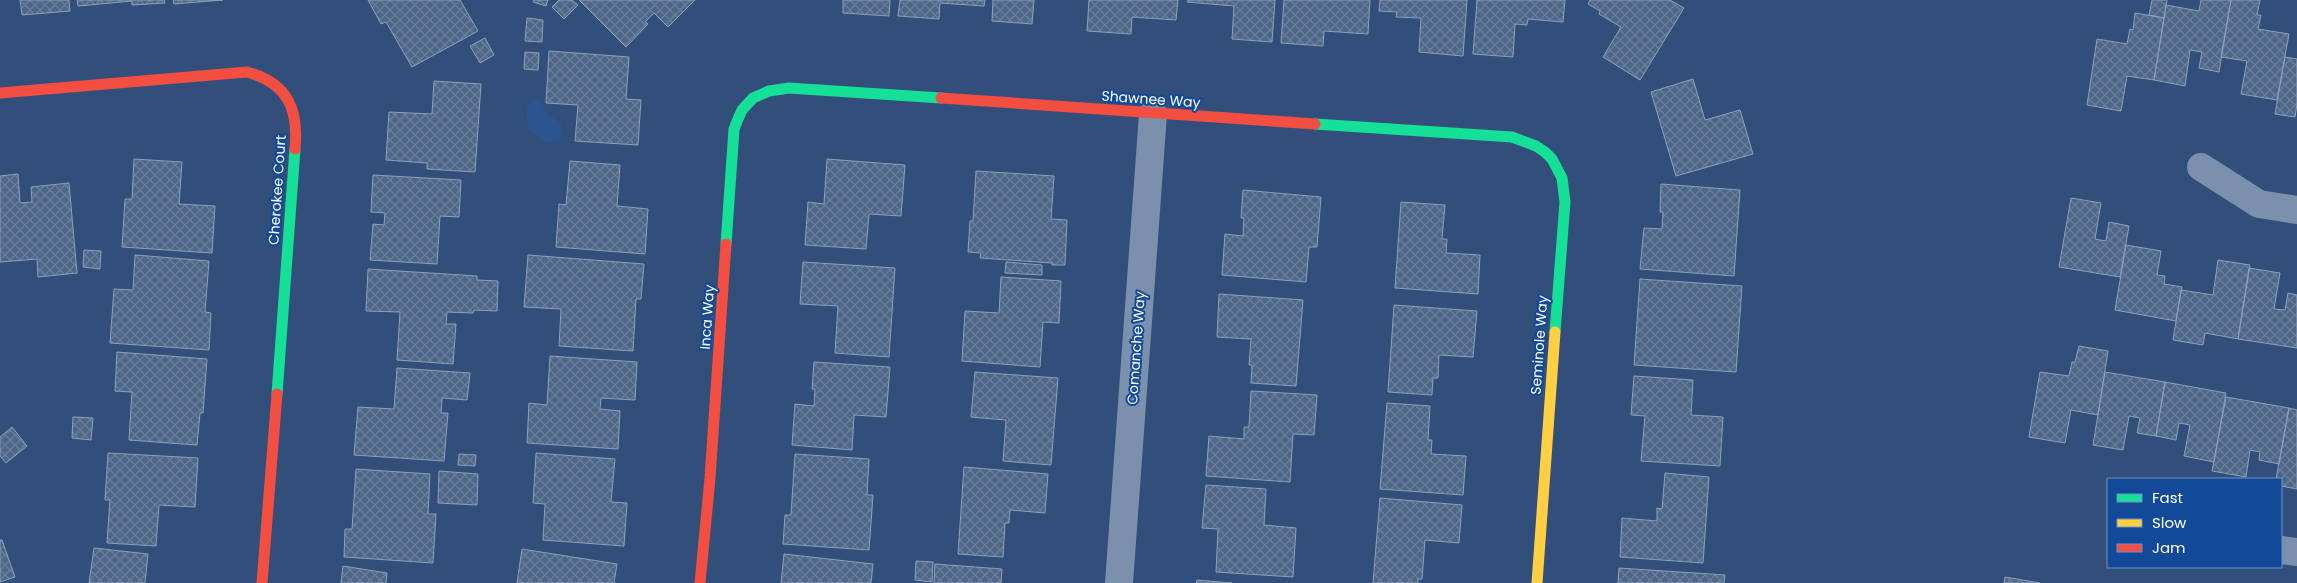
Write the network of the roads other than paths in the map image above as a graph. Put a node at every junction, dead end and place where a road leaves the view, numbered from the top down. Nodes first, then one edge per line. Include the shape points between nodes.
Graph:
1 (788, 88) joint
2 (0, 93) edge
3 (1153, 114) junction
4 (1512, 137) joint
5 (2201, 167) dead end
6 (2297, 210) edge
7 (2282, 550) edge
8 (2297, 552) edge
9 (262, 583) edge
10 (700, 583) edge
11 (1118, 583) edge
12 (1537, 583) edge

1 - 3 street, Shawnee Way
1 - 10 street, Inca Way via 762,92 751,99 740,111 734,129
2 - 9 street, Cherokee Court via 247,72 267,78 290,100 295,111 296,142
3 - 4 street, Shawnee Way
3 - 11 street, Comanche Way
4 - 12 street, Seminole Way via 1547,152 1560,172 1564,186
5 - 6 street via 2259,204
7 - 8 street

